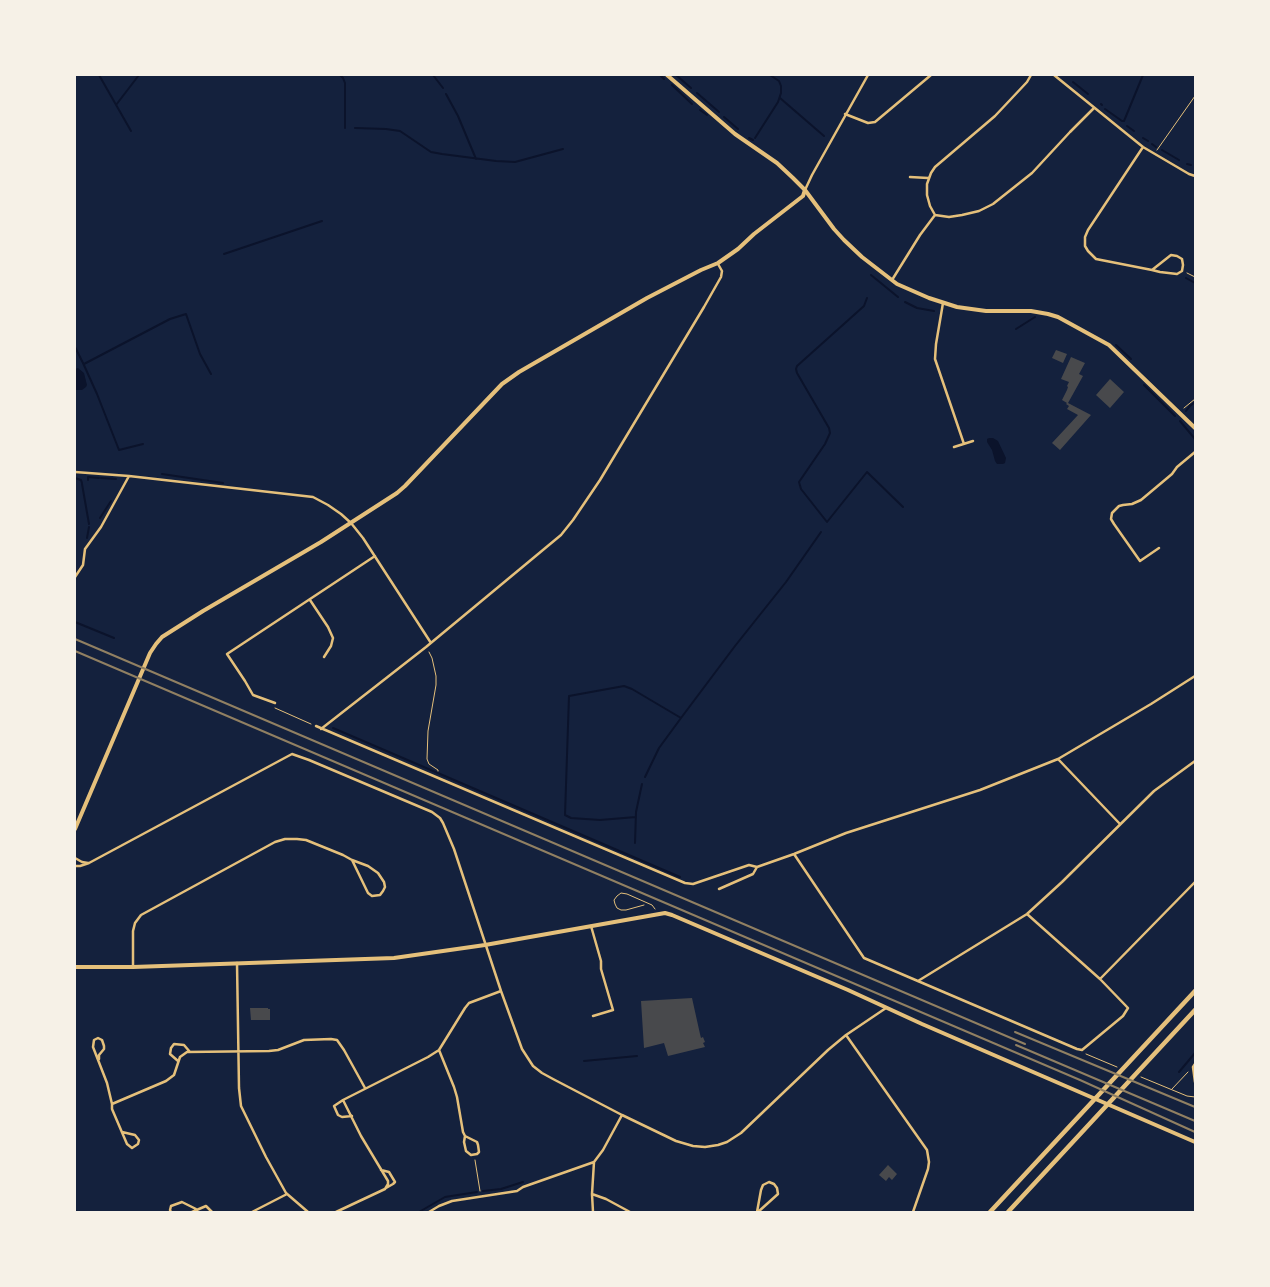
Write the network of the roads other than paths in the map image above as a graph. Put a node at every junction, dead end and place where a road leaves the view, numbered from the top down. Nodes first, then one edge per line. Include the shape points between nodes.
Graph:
1 (667, 75) edge
2 (868, 75) edge
3 (932, 75) edge
4 (1031, 75) edge
5 (1054, 75) edge
6 (1094, 108) junction
7 (845, 114) junction
8 (1143, 147) junction
9 (1195, 176) edge
10 (910, 177) dead end
11 (929, 178) junction
12 (805, 190) junction
13 (935, 215) junction
14 (718, 263) junction
15 (1152, 270) junction
16 (892, 280) junction
17 (944, 303) junction
18 (1195, 428) edge
19 (973, 441) dead end
20 (964, 444) junction
21 (954, 447) dead end
22 (1195, 452) edge
23 (75, 472) edge
24 (129, 476) junction
25 (351, 523) junction
26 (1160, 548) dead end
27 (375, 556) junction
28 (75, 578) edge
29 (310, 600) junction
30 (431, 643) junction
31 (324, 657) dead end
32 (1195, 676) edge
33 (274, 703) road end
34 (316, 726) road end
35 (322, 728) junction
36 (1058, 759) junction
37 (1195, 761) edge
38 (1120, 824) junction
39 (75, 829) edge
40 (794, 854) junction
41 (75, 858) edge
42 (352, 860) junction
43 (89, 863) junction
44 (75, 866) edge
45 (757, 867) junction
46 (1195, 882) edge
47 (719, 889) dead end
48 (1027, 914) junction
49 (591, 926) junction
50 (485, 944) junction
51 (237, 963) junction
52 (75, 967) edge
53 (132, 967) junction
54 (1100, 980) junction
55 (918, 981) junction
56 (501, 991) junction
57 (1195, 991) edge
58 (888, 1008) junction
59 (1195, 1010) edge
60 (593, 1016) dead end
61 (846, 1036) junction
62 (439, 1050) junction
63 (238, 1051) junction
64 (190, 1052) junction
65 (98, 1059) junction
66 (179, 1061) junction
67 (1194, 1065) edge
68 (1195, 1082) edge
69 (365, 1089) junction
70 (343, 1100) junction
71 (112, 1104) junction
72 (622, 1115) junction
73 (352, 1116) junction
74 (122, 1132) junction
75 (465, 1136) junction
76 (1195, 1142) edge
77 (594, 1162) junction
78 (382, 1170) junction
79 (385, 1189) junction
80 (287, 1194) junction
81 (592, 1194) junction
82 (196, 1209) junction
83 (171, 1212) edge
84 (192, 1212) edge
85 (212, 1212) edge
86 (252, 1212) edge
87 (308, 1212) edge
88 (336, 1212) edge
89 (429, 1212) edge
90 (593, 1212) edge
91 (630, 1212) edge
92 (757, 1212) edge
93 (913, 1212) edge
94 (990, 1212) edge
95 (1008, 1212) edge

1 - 12 street via 735,134 777,163
2 - 7 street
3 - 7 street via 875,122 868,123
4 - 11 street via 995,116 935,168
5 - 6 street
6 - 8 street
6 - 13 street via 1032,173 994,204 962,215
7 - 12 street
8 - 9 street
8 - 15 street via 1088,230 1085,246 1096,258
10 - 11 street
11 - 13 street via 927,194
12 - 14 street via 803,196
12 - 16 street via 844,240
13 - 16 street
14 - 25 street via 647,298 502,384 405,486
14 - 30 street via 721,277 573,520 561,535
15 - 15 street via 1177,274 1182,271 1182,259 1171,255
16 - 17 street
17 - 18 street via 978,310 1023,310 1058,317 1109,345
17 - 20 street via 934,352
19 - 20 street
20 - 21 street
22 - 26 street via 1141,500 1122,505 1112,513 1112,522 1140,561
23 - 24 street
24 - 25 street via 313,497
24 - 28 street via 85,549
25 - 27 street
25 - 39 street via 158,640
27 - 29 street
27 - 30 street
29 - 31 street via 334,638
29 - 33 street via 228,654 253,695
30 - 35 street
32 - 36 street
34 - 35 street
35 - 45 street via 685,883 693,884 748,865
36 - 38 street
36 - 40 street via 980,790
37 - 38 street via 1154,791
38 - 48 street
40 - 45 street
40 - 55 street via 864,958
41 - 43 street
42 - 42 street via 368,892 372,896 380,895 385,887 378,873
42 - 53 street via 306,840 275,842 141,915 132,931
43 - 44 street
43 - 50 street via 288,755 296,754 440,818 454,849
45 - 47 street via 753,874
46 - 54 street
48 - 54 street
48 - 55 street
49 - 50 street
49 - 58 street via 665,913
49 - 60 street via 613,1010
50 - 51 street via 394,958
50 - 56 street
51 - 53 street
51 - 63 street
52 - 53 street
54 - 55 street via 1128,1008 1123,1016 1082,1050
56 - 62 street via 469,1003
56 - 72 street via 522,1049 533,1066
57 - 94 highway
58 - 61 street
58 - 76 street
59 - 95 highway
61 - 72 street via 727,1142 702,1147 684,1144
61 - 93 street via 927,1150 928,1169
62 - 69 street
62 - 75 street via 454,1087
63 - 64 street
63 - 69 street via 278,1050 304,1040 337,1040
63 - 80 street via 241,1106
64 - 66 street
64 - 66 street via 182,1044 174,1044 170,1054
65 - 65 street via 92,1044 98,1038 104,1046
65 - 71 street
66 - 71 street via 174,1075 166,1082
67 - 68 street
69 - 70 street
70 - 73 street
70 - 73 street via 334,1106 338,1115
71 - 74 street
72 - 77 street
73 - 78 street
74 - 74 street via 135,1135 138,1144 130,1147
75 - 75 street via 478,1145 479,1152 475,1155 466,1151
77 - 81 street
77 - 89 street via 508,1193 452,1202
78 - 79 street via 388,1181
78 - 79 street via 389,1172 394,1182
79 - 88 street
80 - 86 street
80 - 87 street
81 - 90 street
81 - 91 street
82 - 83 street via 182,1202 171,1206
82 - 84 street
82 - 85 street via 206,1206
92 - 92 street via 778,1194 774,1184 763,1185

